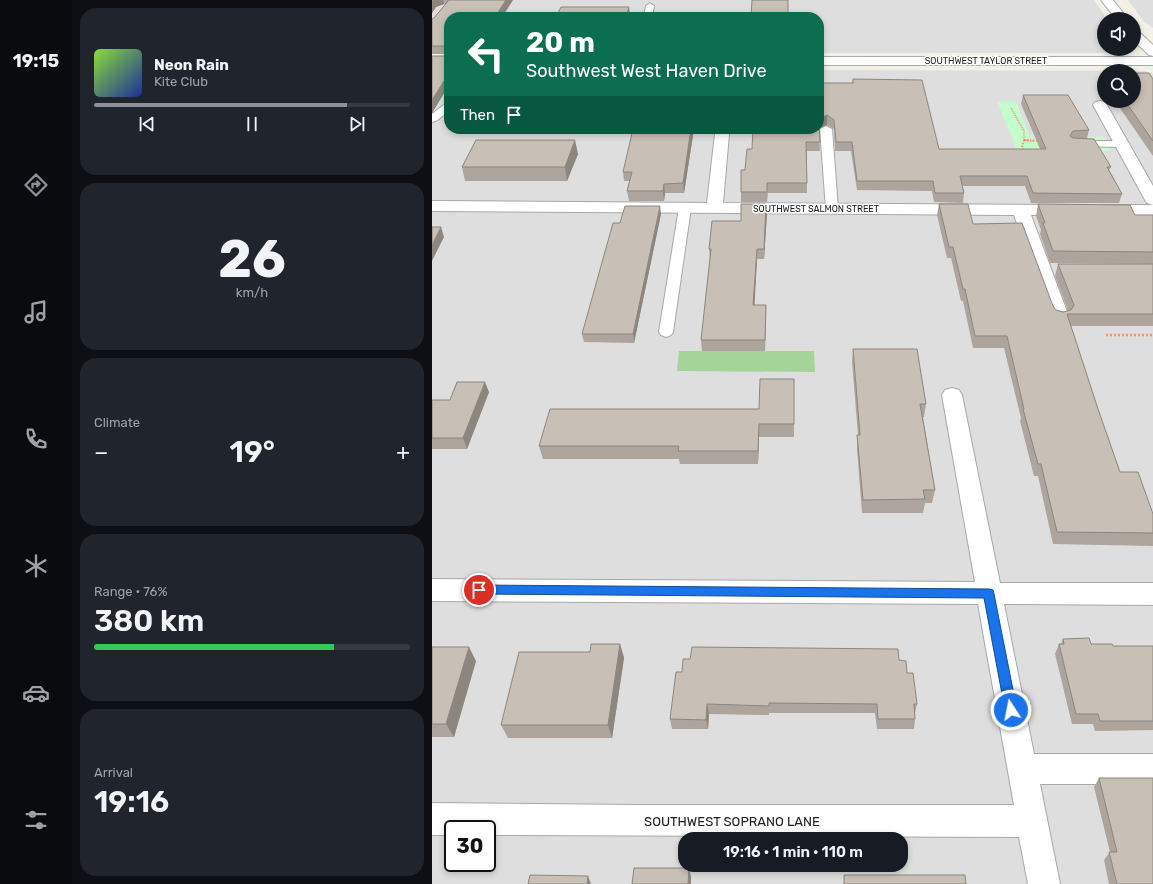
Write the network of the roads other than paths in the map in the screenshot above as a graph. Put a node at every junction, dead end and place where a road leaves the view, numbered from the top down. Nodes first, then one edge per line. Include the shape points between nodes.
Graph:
1 (1107, 0) edge
2 (650, 6) dead end
3 (649, 12) edge
4 (1116, 12) edge
5 (1141, 41) edge
6 (1153, 52) edge
7 (824, 61) edge
8 (1153, 61) edge
9 (1102, 108) edge
10 (444, 110) edge
11 (432, 119) edge
12 (826, 129) edge
13 (722, 134) dead end
14 (1075, 144) edge
15 (1122, 144) junction
16 (1153, 200) edge
17 (432, 206) edge
18 (685, 208) junction
19 (714, 208) junction
20 (832, 209) junction
21 (1021, 210) junction
22 (1153, 210) edge
23 (1043, 269) junction
24 (1062, 269) edge
25 (1060, 317) edge
26 (666, 332) dead end
27 (952, 395) dead end
28 (432, 590) edge
29 (989, 594) junction
30 (1153, 594) edge
31 (1022, 769) junction
32 (1153, 769) edge
33 (432, 819) edge
34 (1032, 821) junction
35 (1044, 884) edge

1 - 4 street
2 - 3 lane
5 - 6 street
7 - 8 street, SOUTHWEST TAYLOR STREET
9 - 15 street
10 - 11 lane
12 - 20 lane
13 - 19 street
14 - 15 lane
15 - 16 street
17 - 18 street, SOUTHWEST SALMON STREET
18 - 19 street, SOUTHWEST SALMON STREET
18 - 26 lane
19 - 20 street, SOUTHWEST SALMON STREET
20 - 21 street, SOUTHWEST SALMON STREET
21 - 22 street, SOUTHWEST SALMON STREET
21 - 23 street
23 - 24 street
23 - 25 street
27 - 29 street
28 - 29 street
29 - 30 street
29 - 31 street
31 - 32 street
31 - 34 street
33 - 34 street, SOUTHWEST SOPRANO LANE
34 - 35 street

